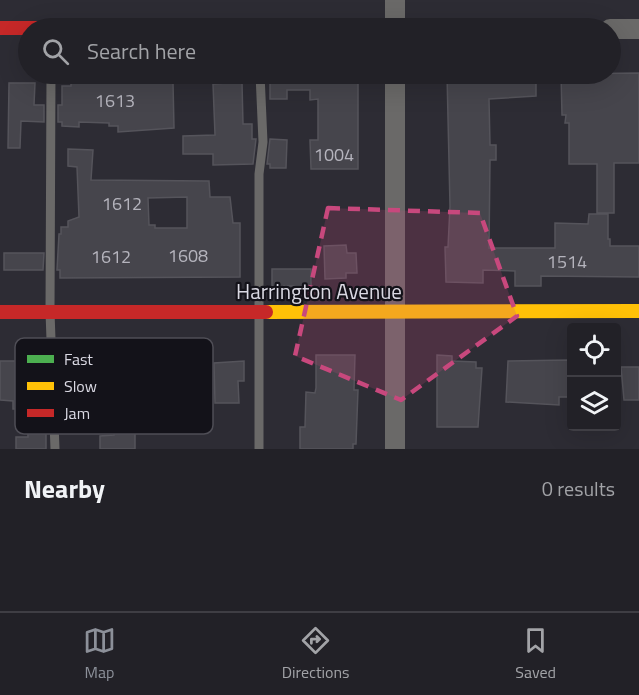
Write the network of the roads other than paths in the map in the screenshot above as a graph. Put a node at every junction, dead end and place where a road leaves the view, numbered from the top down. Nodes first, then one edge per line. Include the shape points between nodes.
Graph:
1 (395, 0) edge
2 (395, 18) edge
3 (0, 28) edge
4 (18, 28) edge
5 (621, 29) edge
6 (639, 29) edge
7 (51, 84) edge
8 (260, 84) edge
9 (395, 84) edge
10 (395, 311) junction
11 (639, 311) edge
12 (0, 312) edge
13 (50, 312) junction
14 (261, 312) junction
15 (51, 338) edge
16 (54, 434) edge
17 (55, 449) edge
18 (259, 449) edge
19 (395, 449) edge

1 - 2 street
3 - 4 street
5 - 6 street
7 - 13 lane
8 - 14 lane
9 - 10 street
10 - 11 street, Harrington Avenue
10 - 14 street, Harrington Avenue
10 - 19 street
12 - 13 street, Harrington Avenue
13 - 14 street, Harrington Avenue
13 - 15 lane
14 - 18 lane
16 - 17 lane

